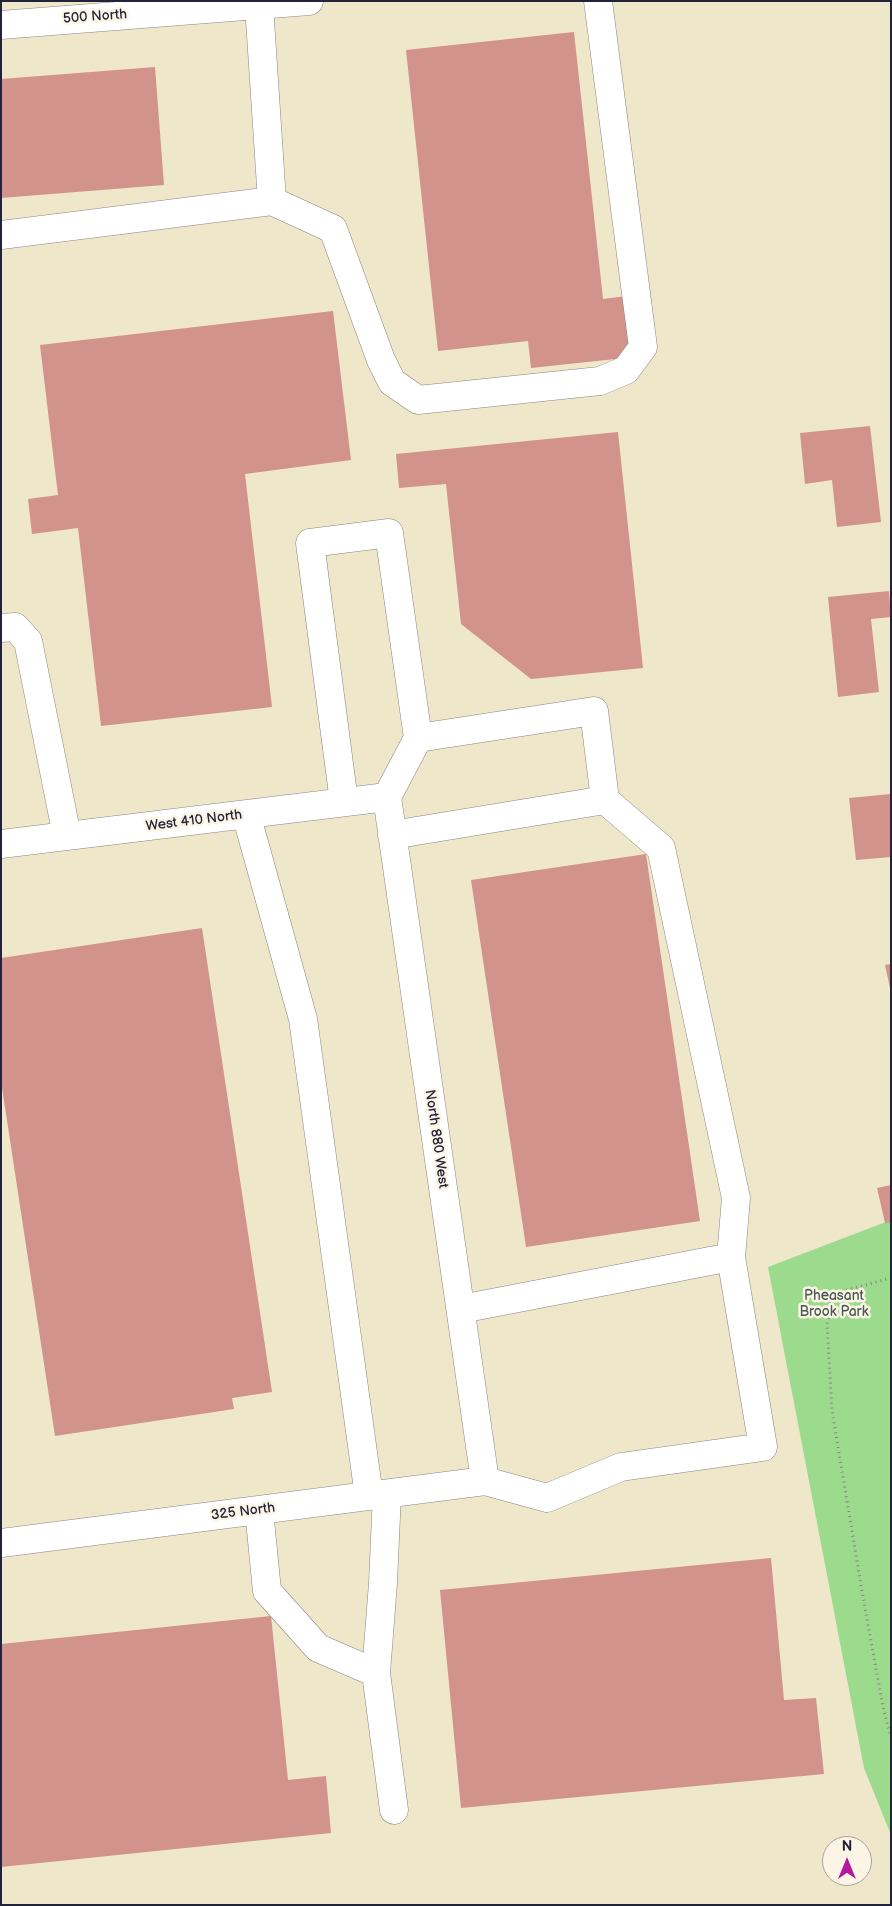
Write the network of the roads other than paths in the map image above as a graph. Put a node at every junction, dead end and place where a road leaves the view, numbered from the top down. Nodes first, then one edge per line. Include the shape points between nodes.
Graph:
1 (309, 1) edge
2 (598, 1) edge
3 (259, 5) junction
4 (1, 25) edge
5 (272, 201) junction
6 (1, 235) edge
7 (1, 628) edge
8 (418, 738) junction
9 (387, 797) junction
10 (605, 800) junction
11 (344, 802) junction
12 (246, 814) junction
13 (392, 835) junction
14 (67, 836) junction
15 (1, 844) edge
16 (731, 1257) junction
17 (460, 1308) junction
18 (485, 1481) junction
19 (378, 1495) junction
20 (259, 1510) junction
21 (1, 1543) edge
22 (376, 1673) junction
23 (394, 1810) dead end

1 - 3 street, 500 North
2 - 5 street via 643,346 626,370 600,380 418,400 392,382 381,360 333,229
3 - 4 street, 500 North
3 - 5 street
5 - 6 street
7 - 14 street via 15,627 28,641
8 - 9 street
8 - 10 street via 594,711
8 - 11 street via 389,533 310,543
9 - 11 street, West 410 North
9 - 13 street, North 880 West
10 - 13 street
10 - 16 street via 661,848 736,1198
11 - 12 street, West 410 North
12 - 14 street, West 410 North
12 - 19 street via 303,1019
13 - 17 street, North 880 West
14 - 15 street, West 410 North
16 - 17 street
16 - 18 street via 763,1447 621,1467 547,1498
17 - 18 street, North 880 West
18 - 19 street, 325 North
19 - 20 street, 325 North
19 - 22 street via 383,1583
20 - 21 street, 325 North
20 - 22 street via 266,1591 318,1648
22 - 23 street

